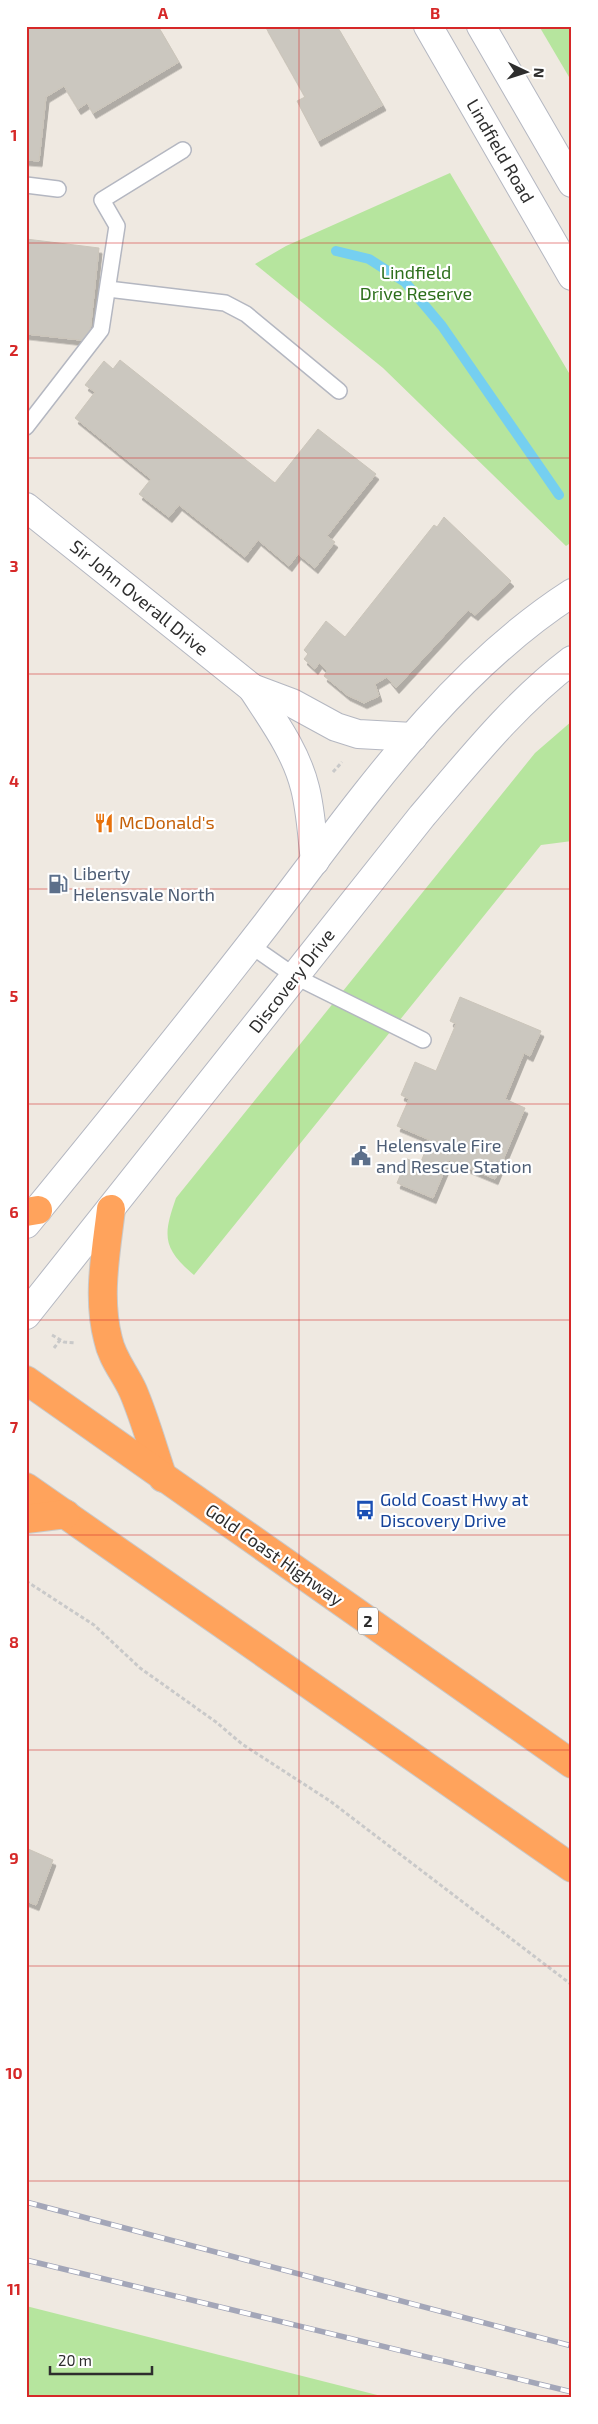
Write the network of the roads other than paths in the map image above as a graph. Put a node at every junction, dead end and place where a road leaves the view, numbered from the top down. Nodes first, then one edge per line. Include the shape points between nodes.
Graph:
1 (428, 26) edge
2 (481, 26) edge
3 (183, 150) dead end
4 (572, 183) edge
5 (26, 185) edge
6 (58, 189) dead end
7 (572, 276) edge
8 (108, 289) junction
9 (340, 391) dead end
10 (26, 427) edge
11 (26, 507) edge
12 (572, 593) edge
13 (572, 660) edge
14 (252, 688) junction
15 (413, 737) junction
16 (314, 861) junction
17 (250, 945) junction
18 (296, 976) junction
19 (423, 1040) dead end
20 (111, 1210) junction
21 (30, 1215) edge
22 (26, 1315) edge
23 (26, 1380) edge
24 (163, 1478) junction
25 (26, 1487) edge
26 (66, 1514) junction
27 (26, 1519) edge
28 (572, 1764) edge
29 (572, 1868) edge

1 - 7 main road, Lindfield Road
2 - 4 main road
3 - 8 lane via 102,200 117,226
5 - 6 lane
8 - 9 lane via 224,303 246,314
8 - 10 lane via 101,330
11 - 14 main road, Sir John Overall Drive
12 - 15 main road via 507,641
13 - 18 main road, Discovery Drive via 516,708 480,748
14 - 15 main road, Sir John Overall Drive via 358,734
14 - 16 main road, Sir John Overall Drive via 300,772 306,789
15 - 16 main road
16 - 17 main road
17 - 18 lane
17 - 21 main road
18 - 19 lane
18 - 20 main road, Discovery Drive
20 - 22 main road, Discovery Drive
20 - 24 highway via 104,1280 108,1340 132,1390
23 - 24 highway, Gold Coast Highway / 2
24 - 28 highway, Gold Coast Highway / 2
25 - 26 highway
26 - 27 highway
26 - 29 highway

